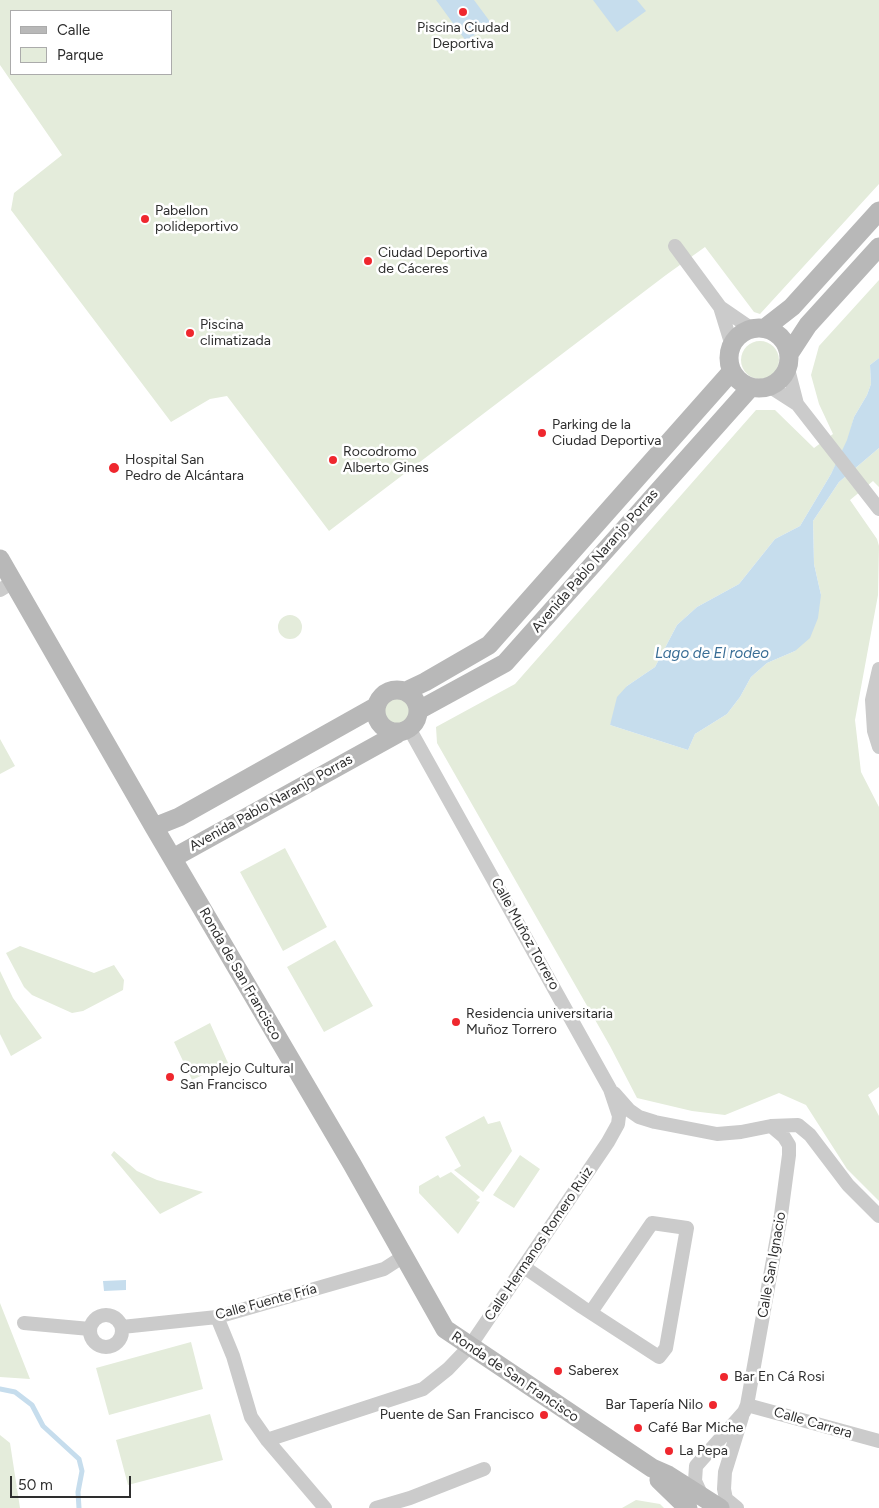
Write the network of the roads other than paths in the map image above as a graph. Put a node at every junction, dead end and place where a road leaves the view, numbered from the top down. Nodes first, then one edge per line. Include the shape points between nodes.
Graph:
1 (879, 211) edge
2 (675, 246) dead end
3 (879, 247) edge
4 (720, 308) junction
5 (758, 329) junction
6 (732, 346) junction
7 (788, 361) junction
8 (732, 371) junction
9 (760, 387) junction
10 (797, 404) junction
11 (877, 506) edge
12 (0, 559) edge
13 (7, 586) edge
14 (879, 669) edge
15 (406, 691) junction
16 (375, 707) junction
17 (419, 710) junction
18 (403, 732) junction
19 (879, 747) edge
20 (154, 827) junction
21 (173, 858) junction
22 (610, 1089) junction
23 (655, 1122) junction
24 (771, 1126) junction
25 (611, 1137) junction
26 (879, 1216) edge
27 (404, 1256) junction
28 (524, 1267) junction
29 (591, 1312) junction
30 (217, 1317) junction
31 (24, 1323) dead end
32 (122, 1327) junction
33 (90, 1329) junction
34 (470, 1346) junction
35 (745, 1408) junction
36 (267, 1440) junction
37 (879, 1442) edge
38 (652, 1468) junction
39 (484, 1469) dead end
40 (701, 1494) junction
41 (414, 1503) edge
42 (325, 1508) edge
43 (376, 1508) edge
44 (688, 1508) edge
45 (720, 1508) edge
46 (737, 1508) edge

1 - 5 main road via 792,307
2 - 4 street
3 - 7 main road via 808,325
4 - 5 street
4 - 6 street
5 - 6 main road via 740,335
5 - 7 main road via 781,337
6 - 8 main road via 729,358
7 - 9 main road via 780,380
7 - 10 street
8 - 9 main road via 740,381
8 - 15 main road, Avenida Pablo Naranjo Porras via 489,645
9 - 10 street
9 - 17 main road, Avenida Pablo Naranjo Porras via 505,663
10 - 11 street
12 - 13 main road, Ronda de San Francisco
13 - 20 main road, Ronda de San Francisco
14 - 19 street via 872,700 874,731
15 - 16 main road via 392,690 383,694
15 - 17 main road
16 - 18 main road via 378,721 387,732
16 - 20 main road via 179,817
17 - 18 main road via 416,720
18 - 21 main road, Avenida Pablo Naranjo Porras
18 - 22 street, Calle Muñoz Torrero
20 - 21 main road, Ronda de San Francisco
21 - 27 main road, Ronda de San Francisco
22 - 23 street via 639,1117
22 - 25 street, Calle Muñoz Torrero via 619,1116
23 - 24 street via 717,1134
23 - 25 street via 634,1123
24 - 26 street via 798,1125 810,1135 848,1185
24 - 35 street, Calle San Ignacio via 789,1145 789,1155
25 - 28 street, Calle Hermanos Romero Ruiz
27 - 30 street, Calle Fuente Fría via 384,1269
27 - 34 main road, Ronda de San Francisco via 444,1329
28 - 29 street
28 - 34 street, Calle Hermanos Romero Ruiz
29 - 29 street via 659,1357 666,1348 687,1228 652,1223
30 - 32 street, Calle Fuente Fría
30 - 36 street via 233,1356 251,1417
31 - 33 street
32 - 33 street via 116,1318 105,1315 95,1319
32 - 33 street via 118,1342 104,1347 95,1343
34 - 36 street, Calle Hermanos Romero Ruiz via 423,1389
34 - 38 main road, Ronda de San Francisco
35 - 37 street, Calle Carrera
35 - 40 street via 696,1466 695,1481
35 - 46 street, Calle San Ignacio via 725,1472 726,1499
36 - 42 street
38 - 40 main road
38 - 44 main road via 655,1476
39 - 41 street
40 - 45 main road
41 - 43 street

